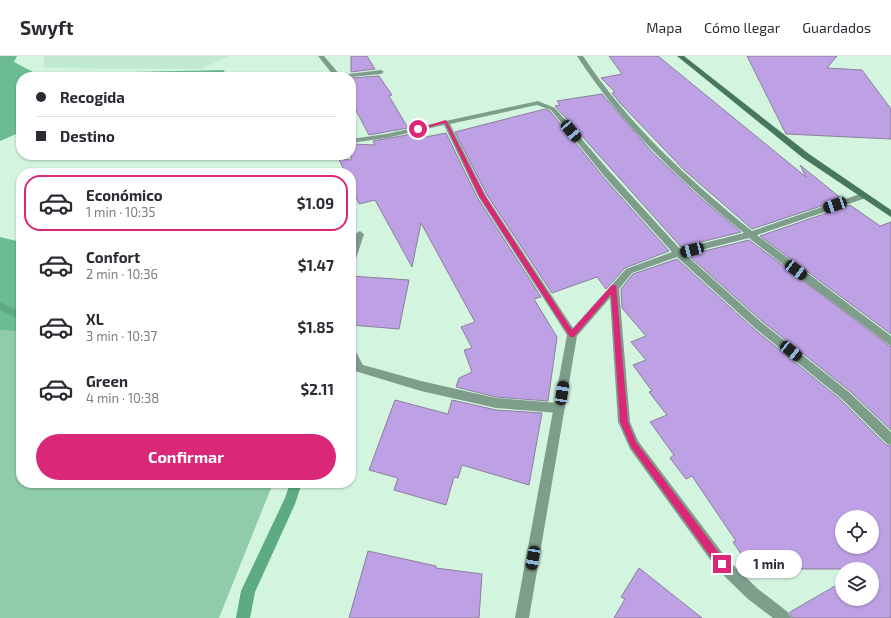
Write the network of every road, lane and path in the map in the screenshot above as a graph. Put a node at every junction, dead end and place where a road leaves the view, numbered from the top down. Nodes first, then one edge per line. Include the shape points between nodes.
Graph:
1 (321, 56) edge
2 (580, 56) edge
3 (680, 56) edge
4 (333, 72) edge
5 (381, 72) dead end
6 (356, 75) edge
7 (446, 122) junction
8 (356, 140) edge
9 (863, 196) junction
10 (891, 214) edge
11 (360, 234) dead end
12 (749, 235) junction
13 (356, 246) edge
14 (678, 253) junction
15 (614, 287) junction
16 (572, 335) junction
17 (891, 342) edge
18 (356, 362) edge
19 (559, 408) junction
20 (891, 440) edge
21 (522, 618) edge
22 (784, 618) edge

1 - 4 street
2 - 12 street via 603,91 658,151
3 - 9 main road via 806,156
5 - 6 street
7 - 8 street
7 - 14 street via 530,104 546,105 553,109
7 - 16 street via 482,196
9 - 10 main road
9 - 12 street
11 - 13 street
12 - 14 street
12 - 17 street
14 - 15 street via 629,271
14 - 20 street via 758,325 846,396
15 - 16 street
15 - 22 street via 624,422 634,445 722,564 753,594
16 - 19 street
18 - 19 street via 359,368 421,386 496,403
19 - 21 street

